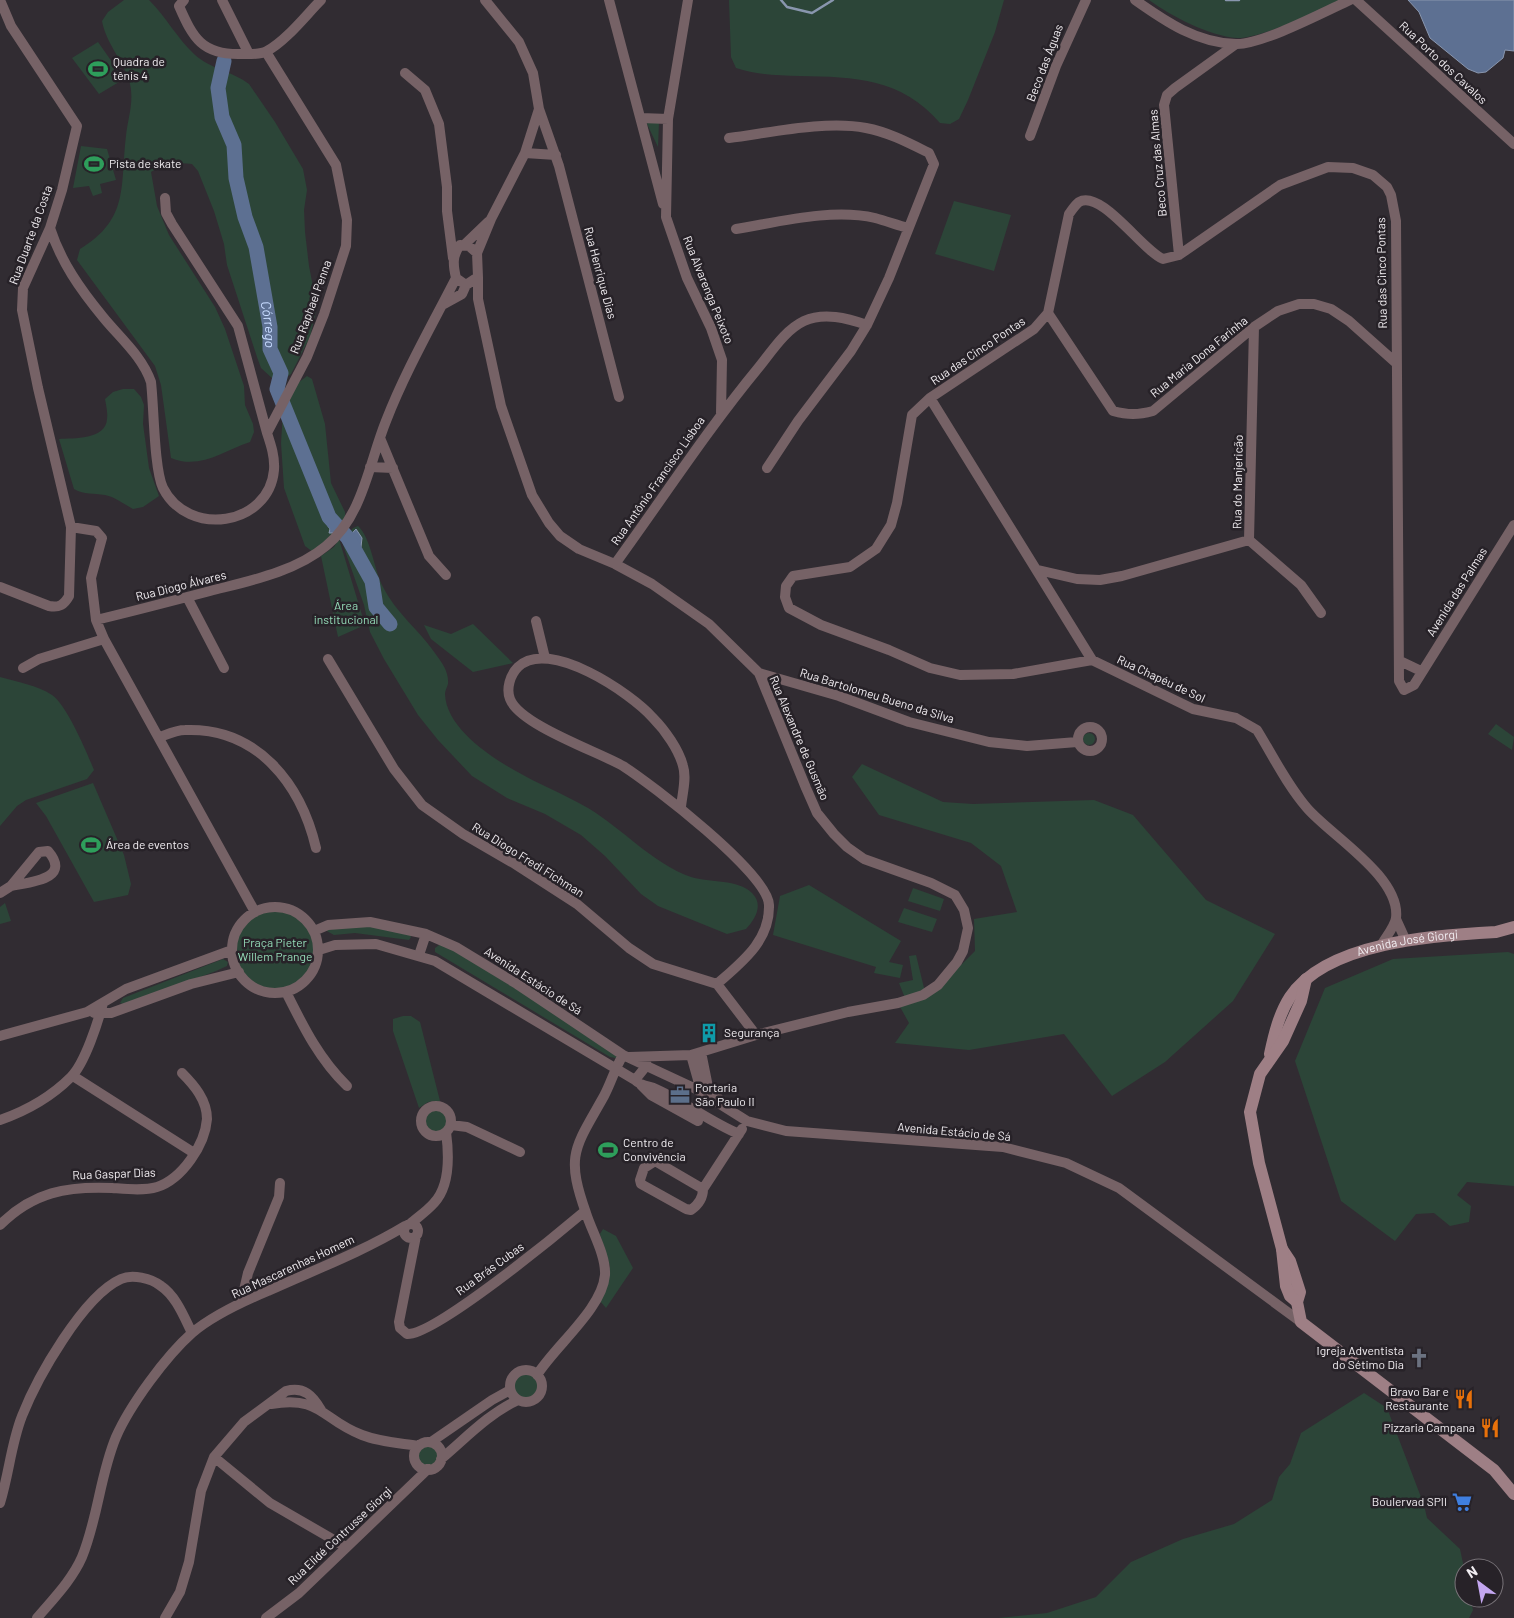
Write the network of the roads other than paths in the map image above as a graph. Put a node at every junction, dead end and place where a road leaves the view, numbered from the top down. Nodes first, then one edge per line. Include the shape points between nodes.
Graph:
1 (0, 0) edge
2 (222, 0) edge
3 (321, 0) edge
4 (485, 0) edge
5 (609, 0) edge
6 (688, 0) edge
7 (1086, 0) edge
8 (1135, 0) edge
9 (1350, 0) edge
10 (1356, 0) edge
11 (182, 3) edge
12 (1236, 44) junction
13 (266, 52) junction
14 (249, 54) junction
15 (405, 73) dead end
16 (539, 110) junction
17 (641, 118) junction
18 (668, 119) junction
19 (548, 134) junction
20 (1030, 136) dead end
21 (531, 137) junction
22 (729, 138) dead end
23 (1514, 144) edge
24 (650, 151) junction
25 (668, 152) junction
26 (525, 153) junction
27 (556, 155) junction
28 (165, 198) dead end
29 (447, 211) junction
30 (666, 217) junction
31 (491, 219) junction
32 (50, 228) junction
33 (908, 228) junction
34 (736, 229) dead end
35 (462, 245) junction
36 (39, 253) junction
37 (477, 253) junction
38 (59, 255) junction
39 (1179, 255) junction
40 (453, 258) junction
41 (478, 277) junction
42 (456, 278) junction
43 (467, 285) junction
44 (478, 299) junction
45 (442, 305) junction
46 (1048, 313) junction
47 (866, 325) junction
48 (1254, 327) junction
49 (1395, 362) junction
50 (619, 397) dead end
51 (930, 398) junction
52 (721, 412) junction
53 (267, 433) junction
54 (380, 438) junction
55 (370, 467) junction
56 (393, 468) junction
57 (767, 468) dead end
58 (1514, 525) edge
59 (71, 527) junction
60 (1250, 540) junction
61 (616, 564) junction
62 (1038, 570) junction
63 (446, 575) dead end
64 (0, 587) edge
65 (187, 597) junction
66 (1321, 613) dead end
67 (96, 620) junction
68 (536, 621) dead end
69 (104, 639) junction
70 (545, 658) junction
71 (328, 659) dead end
72 (1092, 660) junction
73 (1400, 661) junction
74 (23, 668) dead end
75 (224, 668) dead end
76 (1421, 671) junction
77 (759, 673) junction
78 (160, 737) junction
79 (1078, 742) dead end
80 (681, 807) junction
81 (316, 848) dead end
82 (11, 886) dead end
83 (0, 893) edge
84 (255, 912) junction
85 (1396, 919) junction
86 (1514, 927) edge
87 (314, 931) junction
88 (426, 934) junction
89 (1406, 941) junction
90 (1382, 944) junction
91 (232, 950) junction
92 (319, 950) junction
93 (419, 955) junction
94 (239, 972) junction
95 (717, 984) junction
96 (286, 992) junction
97 (103, 1003) junction
98 (88, 1012) junction
99 (100, 1014) junction
100 (756, 1035) junction
101 (0, 1036) edge
102 (696, 1054) junction
103 (626, 1056) junction
104 (649, 1066) junction
105 (616, 1068) junction
106 (182, 1073) dead end
107 (73, 1076) junction
108 (637, 1081) junction
109 (347, 1086) dead end
110 (705, 1089) junction
111 (741, 1118) junction
112 (0, 1120) edge
113 (449, 1128) junction
114 (739, 1134) junction
115 (520, 1152) dead end
116 (194, 1153) junction
117 (280, 1183) dead end
118 (703, 1189) junction
119 (585, 1211) junction
120 (0, 1225) edge
121 (408, 1225) junction
122 (241, 1303) junction
123 (1301, 1322) junction
124 (192, 1332) junction
125 (537, 1375) junction
126 (510, 1390) junction
127 (518, 1400) junction
128 (431, 1442) junction
129 (418, 1446) junction
130 (214, 1457) junction
131 (441, 1460) junction
132 (428, 1470) junction
133 (1514, 1494) edge
134 (0, 1504) edge
135 (346, 1547) junction
136 (37, 1618) edge
137 (164, 1618) edge
138 (266, 1618) edge

1 - 32 street, Rua Duarte da Costa via 11,26 76,126
2 - 14 street
3 - 13 street
4 - 16 street via 519,42 533,73
5 - 17 street
6 - 18 street, Rua Alvarenga Peixoto
7 - 20 street, Beco das Águas
8 - 12 street via 1191,35
9 - 12 street via 1255,41
10 - 23 street, Rua Porto dos Cavalos
11 - 14 street via 190,30 205,46 228,54
12 - 39 street, Beco Cruz das Almas via 1175,88 1167,95 1164,105
13 - 14 street
13 - 53 street, Rua Raphael Penna via 336,165 346,220 346,246 324,314 307,357
15 - 29 street via 425,90 439,124 448,187
16 - 19 street, Rua Henrique Dias
16 - 21 street
17 - 18 street
17 - 24 street
18 - 25 street, Rua Alvarenga Peixoto
19 - 21 street
19 - 27 street, Rua Henrique Dias
21 - 26 street
22 - 33 street via 816,127 864,127 929,153 934,164
24 - 25 street
24 - 30 street
25 - 30 street, Rua Alvarenga Peixoto
26 - 27 street
26 - 31 street
27 - 50 street, Rua Henrique Dias
28 - 53 street via 166,213 172,224 238,326
29 - 35 street
29 - 40 street
30 - 52 street, Rua Alvarenga Peixoto via 681,263 722,360
31 - 35 street
31 - 37 street
32 - 36 street, Rua Duarte da Costa
32 - 38 street
33 - 34 street via 873,218 840,216 801,218
33 - 47 street
35 - 37 street via 474,248
35 - 40 street
36 - 38 street
36 - 59 street, Rua Duarte da Costa via 23,288 22,310
37 - 41 street
38 - 53 street via 97,309 147,370 163,488 181,509 193,516 226,520 254,507 264,498 274,470
39 - 46 street, Rua das Cinco Pontas via 1163,259 1155,256 1103,205 1086,200 1080,202 1070,214
39 - 49 street, Rua das Cinco Pontas via 1273,190 1295,179 1328,167 1353,168 1373,176 1392,195 1396,221
40 - 42 street
41 - 43 street
41 - 44 street, Rua Alexandre de Gusmão
42 - 43 street
42 - 45 street, Rua Diogo Álvares
43 - 44 street, Rua Alexandre de Gusmão
43 - 45 street via 462,294
44 - 61 street, Rua Alexandre de Gusmão via 501,406 532,495 560,536 579,549
45 - 54 street, Rua Diogo Álvares via 407,374
46 - 48 street, Rua Maria Dona Farinha via 1113,411 1139,415 1153,411
46 - 51 street, Rua das Cinco Pontas via 1034,330
47 - 52 street, Rua Antônio Francisco Lisboa via 847,318 816,316 802,322 788,332
47 - 57 street via 852,351 798,420
48 - 49 street, Rua Maria Dona Farinha via 1278,311 1298,304 1314,304 1331,309 1349,321
48 - 60 street, Rua do Manjericão
49 - 73 street, Rua das Cinco Pontas
51 - 62 street
51 - 72 street, Rua das Cinco Pontas via 912,415 891,525 876,549 850,567 793,576 786,586 789,608 821,625 930,668 960,674 1012,674
52 - 61 street, Rua Antônio Francisco Lisboa
54 - 55 street, Rua Diogo Álvares
54 - 56 street
55 - 56 street
55 - 65 street, Rua Diogo Álvares via 360,498 346,524 325,547 294,566
56 - 63 street via 429,556
58 - 76 street, Avenida das Palmas
59 - 64 street, Rua Duarte da Costa via 69,596 65,603 49,606
59 - 67 street via 96,531 102,538 91,578
60 - 62 street, Rua do Manjericão via 1100,580 1077,579
60 - 66 street via 1301,585
61 - 77 street, Rua Alexandre de Gusmão via 652,584 709,624
62 - 72 street
65 - 67 street, Rua Diogo Álvares
65 - 75 street
67 - 69 street
68 - 70 street
69 - 74 street via 39,659
69 - 78 street
70 - 80 street via 585,669 631,698 654,718 684,766
70 - 80 street via 527,661 511,676 510,700 520,711 558,735 622,766
71 - 95 street, Rua Diogo Fredi Fichman via 394,769 422,805 577,904 653,964
72 - 85 street, Rua Chapéu de Sol via 1193,709 1236,718 1257,730 1292,790 1380,877 1392,897
73 - 76 street
73 - 76 street, Avenida das Palmas via 1399,681 1404,690 1414,685
77 - 79 street, Rua Bartolomeu Bueno da Silva via 839,696 909,722 989,742 1027,746
77 - 100 street, Rua Alexandre de Gusmão via 817,813 834,834 864,858 955,895 964,910 968,928 958,962 938,985 923,995
78 - 81 street via 184,730 209,731 231,736 257,749 290,786 311,825
78 - 84 street
80 - 95 street via 756,879 769,902 764,934 748,958
82 - 83 street
84 - 87 street via 270,907 289,909 305,918
84 - 91 street via 237,930
85 - 89 street, Rua Chapéu de Sol
85 - 90 street
86 - 89 street, Avenida José Giorgi via 1496,932
87 - 88 street, Avenida Estácio de Sá via 328,925 370,922
87 - 92 street
88 - 93 street
88 - 103 street, Avenida Estácio de Sá via 456,947 517,984
89 - 90 street, Avenida José Giorgi
90 - 123 street, Avenida José Giorgi via 1332,964 1306,979 1301,1001 1283,1041 1269,1058 1254,1090 1250,1112 1259,1163 1282,1249 1286,1286 1297,1302
91 - 94 street
91 - 97 street via 126,989
92 - 93 street via 335,945 376,944
92 - 96 street via 308,978
93 - 105 street via 498,996
94 - 96 street via 258,989
94 - 99 street
95 - 100 street
96 - 109 street via 312,1042 331,1070
97 - 98 street
97 - 99 street
98 - 99 street
98 - 101 street
99 - 107 street
100 - 102 street, Rua Alexandre de Gusmão
102 - 103 street, Rua Alexandre de Gusmão
102 - 110 street
103 - 104 street, Avenida Estácio de Sá
103 - 105 street
104 - 108 street
104 - 110 street, Avenida Estácio de Sá via 669,1071
104 - 111 street, Avenida Estácio de Sá via 719,1111
105 - 108 street
105 - 119 street via 574,1156 573,1168
106 - 116 street, Rua Gaspar Dias via 199,1093 207,1118
107 - 112 street via 29,1109
107 - 116 street
108 - 114 street via 662,1088 700,1109 723,1128
110 - 111 street, Avenida Estácio de Sá
111 - 114 street
111 - 123 street, Avenida Estácio de Sá via 786,1131 1004,1147 1066,1163 1119,1188
113 - 113 street via 449,1114 443,1108 432,1106 421,1118 425,1133 432,1136 441,1136
113 - 115 street via 467,1127
113 - 121 street, Rua Mascarenhas Homem via 449,1152 435,1202
114 - 118 street
116 - 120 street, Rua Gaspar Dias via 173,1180 156,1187 61,1190 35,1199
117 - 122 street via 278,1197 248,1273
118 - 118 street via 655,1161 644,1168 640,1180 691,1210 701,1199
119 - 121 street, Rua Brás Cubas via 522,1262 448,1315 413,1335 404,1332 399,1322 416,1236 405,1236
119 - 125 street via 603,1260 605,1275 592,1308
121 - 122 street, Rua Mascarenhas Homem via 381,1241
122 - 124 street, Rua Mascarenhas Homem
123 - 133 street via 1494,1470
124 - 134 street via 173,1298 161,1286 129,1277 114,1283 70,1330 36,1386 12,1447
124 - 136 street, Rua Mascarenhas Homem via 151,1380 116,1436 101,1478 91,1531 81,1558
125 - 126 street via 528,1370 518,1372 510,1382
125 - 127 street via 542,1384 539,1395 532,1401
126 - 127 street
126 - 128 street
127 - 131 street via 482,1422
128 - 129 street
128 - 131 street via 439,1447
129 - 130 street via 361,1435 321,1410 314,1398 301,1390 286,1391 244,1422
129 - 132 street via 415,1459 419,1466
130 - 135 street via 270,1503
130 - 137 street via 201,1491 189,1562 180,1592
131 - 132 street
132 - 135 street, Rua Elidé Contrusse Giorgi
135 - 138 street, Rua Elidé Contrusse Giorgi via 299,1593

